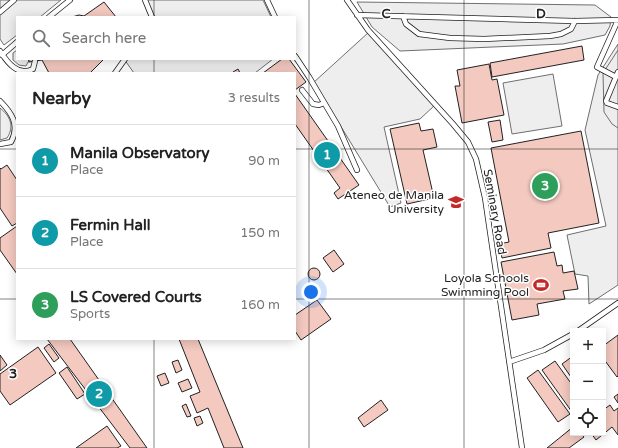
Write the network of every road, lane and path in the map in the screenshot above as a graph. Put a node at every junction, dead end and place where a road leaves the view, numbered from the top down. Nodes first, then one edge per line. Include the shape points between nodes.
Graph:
1 (14, 0) edge
2 (70, 0) edge
3 (146, 0) edge
4 (267, 0) edge
5 (347, 0) edge
6 (0, 12) edge
7 (357, 15) junction
8 (50, 16) edge
9 (152, 16) edge
10 (275, 16) edge
11 (403, 16) junction
12 (618, 20) edge
13 (575, 21) junction
14 (16, 43) edge
15 (1, 53) edge
16 (296, 58) edge
17 (124, 60) edge
18 (35, 61) dead end
19 (116, 72) edge
20 (617, 75) edge
21 (302, 90) dead end
22 (0, 101) edge
23 (324, 102) junction
24 (618, 107) edge
25 (16, 136) edge
26 (0, 144) edge
27 (357, 170) dead end
28 (618, 303) edge
29 (582, 328) edge
30 (570, 336) edge
31 (509, 362) junction
32 (522, 448) edge

1 - 6 lane
2 - 8 lane
3 - 9 lane
4 - 10 lane
5 - 7 lane, Seminary Road
7 - 11 lane
7 - 31 lane, Seminary Road via 468,142 476,159 485,198
11 - 13 lane
11 - 13 lane via 406,24 419,34 484,39 561,34
12 - 13 lane
12 - 20 lane via 597,67
14 - 15 lane
15 - 18 lane via 13,68 22,71 33,69
16 - 23 lane
17 - 19 lane
20 - 24 lane via 606,101
21 - 23 lane via 313,104 319,105
22 - 25 lane via 9,110 15,124
23 - 27 lane via 338,126
25 - 26 lane via 11,142
28 - 29 lane
30 - 31 lane via 544,350
31 - 32 lane, Seminary Road

